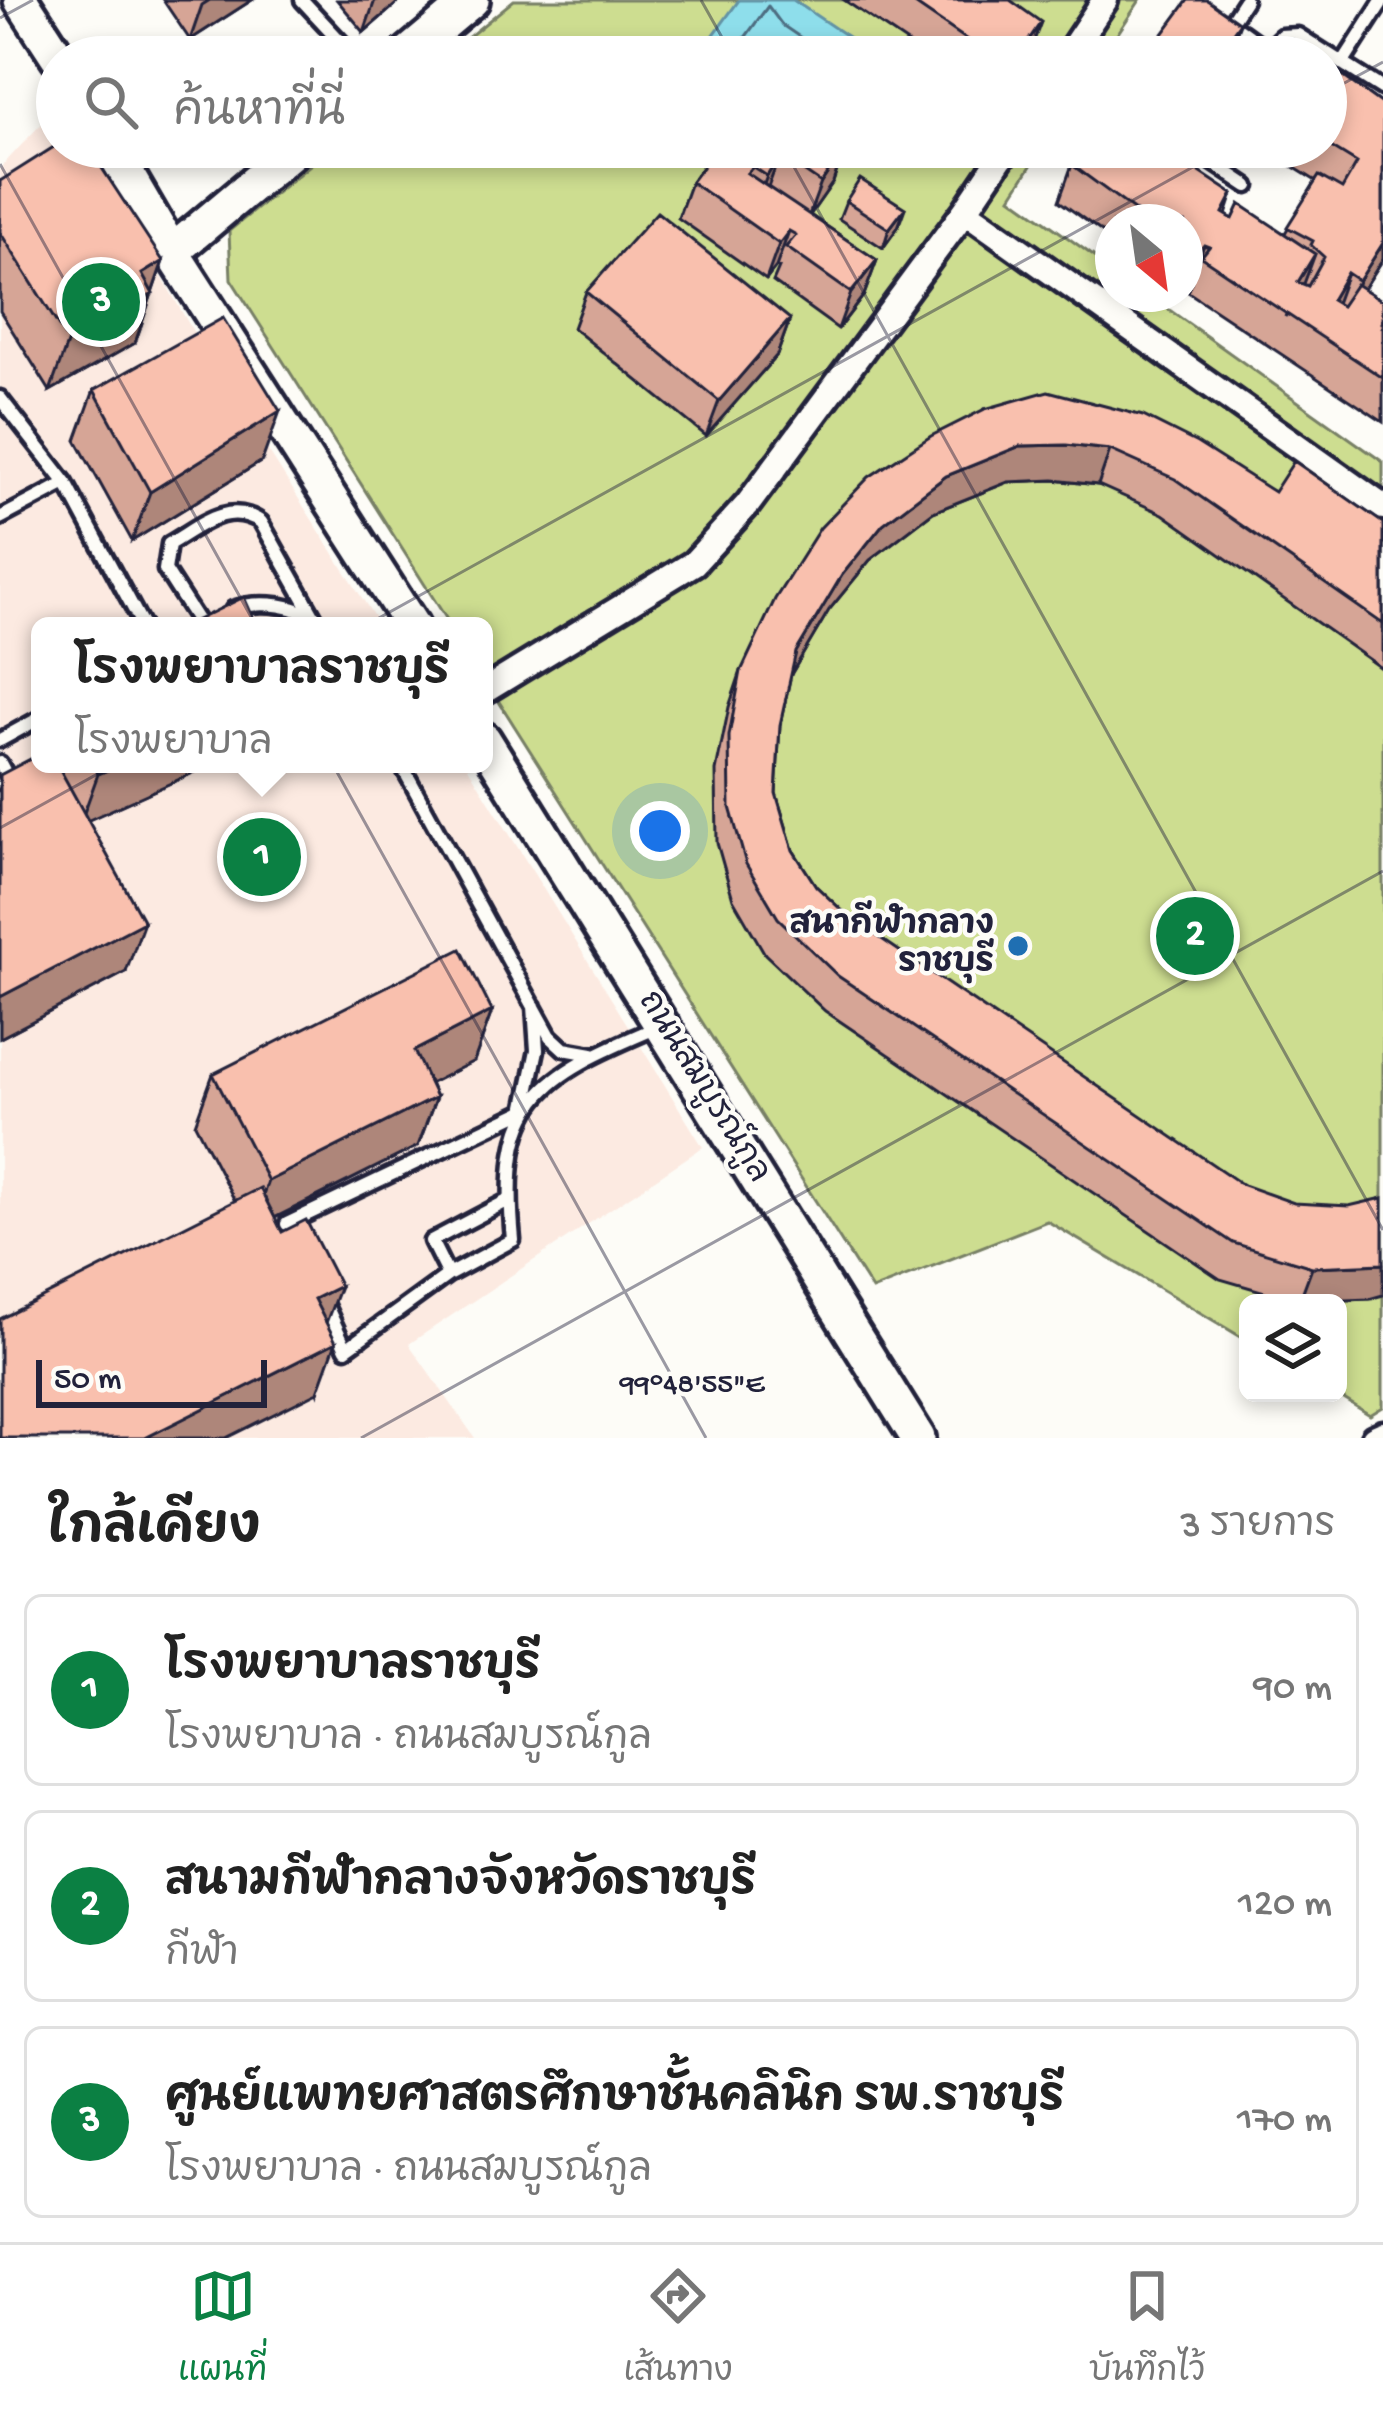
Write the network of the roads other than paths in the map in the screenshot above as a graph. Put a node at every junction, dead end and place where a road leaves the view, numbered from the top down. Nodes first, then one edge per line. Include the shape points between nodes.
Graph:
1 (21, 0) edge
2 (302, 0) edge
3 (472, 0) edge
4 (1105, 0) edge
5 (1245, 0) edge
6 (1382, 0) edge
7 (44, 36) edge
8 (336, 36) edge
9 (429, 36) edge
10 (1081, 36) edge
11 (1244, 36) edge
12 (1347, 56) edge
13 (1347, 63) edge
14 (1383, 89) edge
15 (123, 168) edge
16 (272, 168) edge
17 (994, 168) edge
18 (1221, 168) edge
19 (1248, 186) dead end
20 (965, 211) junction
21 (172, 252) junction
22 (0, 398) edge
23 (66, 483) junction
24 (1383, 507) edge
25 (0, 518) edge
26 (138, 617) edge
27 (195, 617) edge
28 (218, 617) edge
29 (306, 617) edge
30 (314, 617) edge
31 (406, 617) edge
32 (493, 686) edge
33 (31, 723) edge
34 (0, 740) edge
35 (493, 754) edge
36 (0, 763) edge
37 (406, 773) edge
38 (0, 798) edge
39 (534, 1006) junction
40 (662, 1025) junction
41 (593, 1054) junction
42 (524, 1111) junction
43 (509, 1200) junction
44 (297, 1245) edge
45 (448, 1276) junction
46 (317, 1286) edge
47 (1383, 1434) edge
48 (918, 1438) edge
49 (1374, 1438) edge

1 - 7 street
2 - 8 lane
3 - 9 street
4 - 10 street
5 - 11 lane via 1230,23
6 - 12 lane
13 - 14 lane
15 - 21 street
16 - 21 street
17 - 20 street
18 - 19 lane
20 - 24 street
20 - 32 street via 748,504 694,562
21 - 31 street
22 - 23 lane
23 - 25 lane
23 - 26 lane
27 - 30 lane via 165,570 170,544 224,512 247,512
28 - 29 lane via 239,606 277,604
33 - 34 lane
35 - 40 street, ถนนสมบูรณ์กูล
36 - 38 lane via 15,791
37 - 39 lane
39 - 41 lane via 564,1048
39 - 42 lane via 537,1050
40 - 41 lane
40 - 48 street, ถนนสมบูรณ์กูล
41 - 42 lane
42 - 43 lane
42 - 44 lane via 285,1219
43 - 45 lane via 513,1240
43 - 45 lane via 431,1241
45 - 46 lane via 346,1349
47 - 49 street

